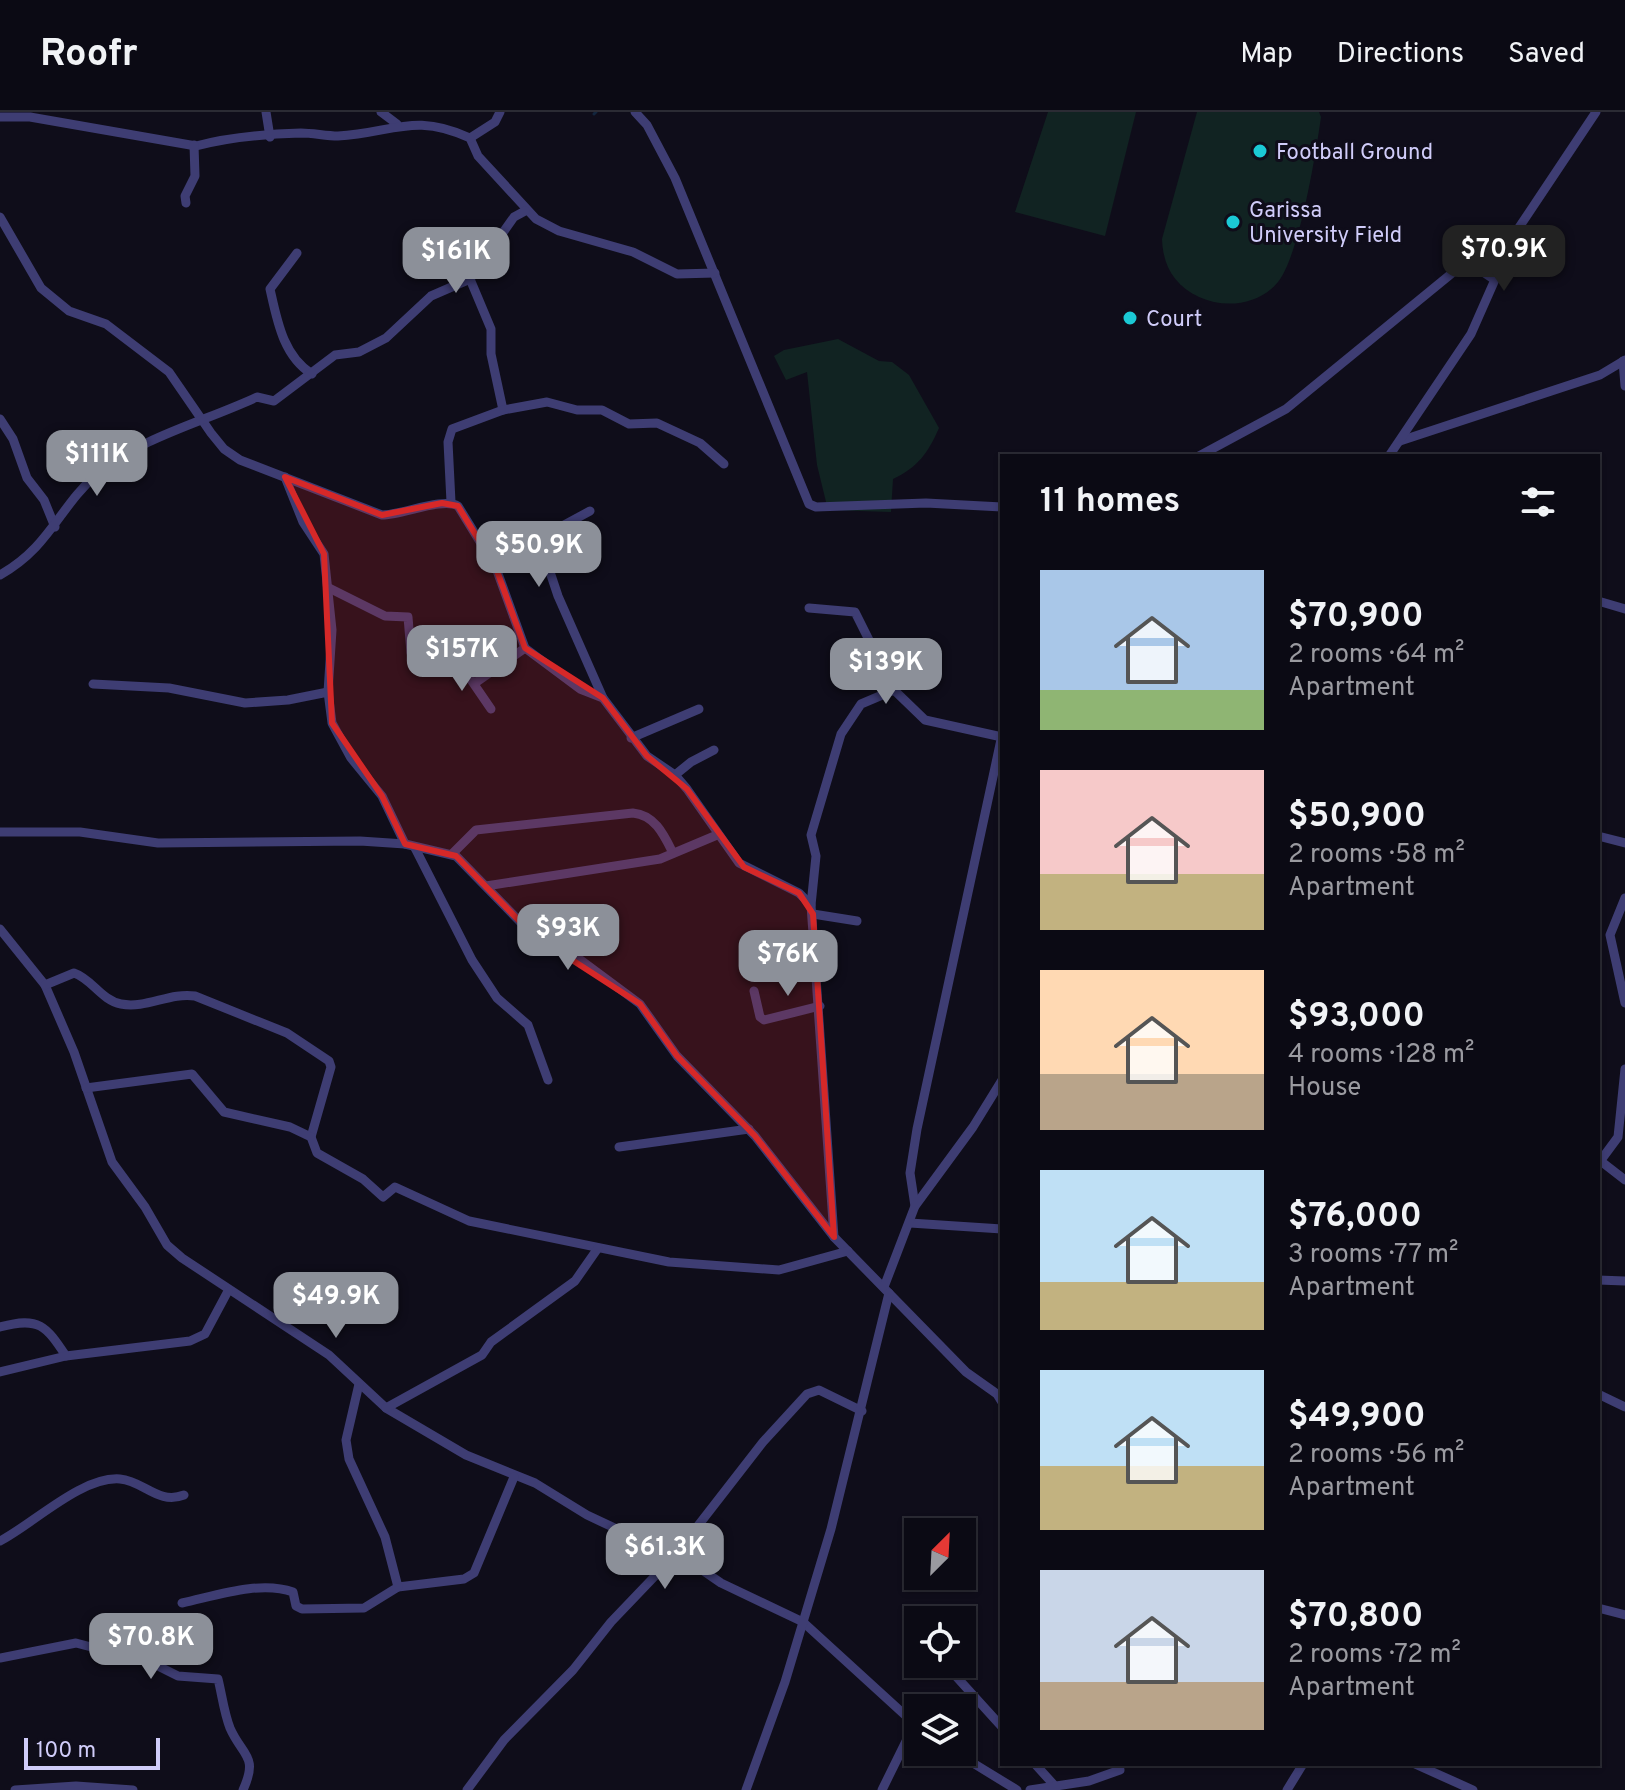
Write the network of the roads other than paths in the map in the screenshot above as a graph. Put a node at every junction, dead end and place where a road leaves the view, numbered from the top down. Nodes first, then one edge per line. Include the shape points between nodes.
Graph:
1 (266, 112) edge
2 (381, 112) edge
3 (500, 112) edge
4 (635, 112) edge
5 (1596, 112) edge
6 (0, 117) edge
7 (397, 124) junction
8 (270, 137) junction
9 (470, 138) junction
10 (194, 145) junction
11 (186, 203) dead end
12 (525, 211) junction
13 (0, 217) edge
14 (297, 253) dead end
15 (715, 273) junction
16 (1492, 278) junction
17 (470, 279) junction
18 (1624, 360) edge
19 (312, 374) junction
20 (1625, 386) edge
21 (503, 410) junction
22 (0, 419) edge
23 (204, 421) junction
24 (1400, 441) junction
25 (1203, 454) edge
26 (1390, 454) edge
27 (724, 464) dead end
28 (285, 477) junction
29 (451, 502) junction
30 (1000, 507) edge
31 (590, 511) dead end
32 (55, 527) junction
33 (0, 575) edge
34 (329, 588) junction
35 (1600, 602) edge
36 (809, 608) dead end
37 (1625, 609) edge
38 (525, 648) junction
39 (411, 653) dead end
40 (444, 662) dead end
41 (475, 683) junction
42 (93, 684) dead end
43 (894, 690) junction
44 (328, 692) junction
45 (603, 698) junction
46 (491, 709) dead end
47 (699, 709) dead end
48 (1000, 736) edge
49 (631, 738) junction
50 (1000, 745) edge
51 (714, 750) dead end
52 (675, 775) junction
53 (0, 832) edge
54 (717, 835) junction
55 (1600, 837) edge
56 (1625, 843) edge
57 (410, 846) junction
58 (673, 853) junction
59 (452, 854) junction
60 (486, 886) junction
61 (1625, 898) edge
62 (812, 909) junction
63 (857, 921) dead end
64 (0, 929) edge
65 (45, 985) junction
66 (754, 991) dead end
67 (1625, 1003) edge
68 (820, 1006) junction
69 (1625, 1069) edge
70 (548, 1080) dead end
71 (1000, 1083) edge
72 (86, 1088) junction
73 (749, 1129) junction
74 (311, 1137) junction
75 (619, 1147) dead end
76 (1600, 1160) edge
77 (1625, 1180) edge
78 (915, 1206) junction
79 (910, 1223) junction
80 (1000, 1229) edge
81 (834, 1237) junction
82 (598, 1248) junction
83 (848, 1251) junction
84 (1600, 1280) edge
85 (1625, 1281) edge
86 (887, 1290) junction
87 (228, 1291) junction
88 (0, 1327) edge
89 (66, 1356) junction
90 (0, 1372) edge
91 (359, 1384) junction
92 (1600, 1395) edge
93 (1000, 1400) edge
94 (1625, 1407) edge
95 (386, 1408) junction
96 (862, 1411) junction
97 (514, 1477) junction
98 (184, 1495) dead end
99 (0, 1541) edge
100 (676, 1554) junction
101 (398, 1587) junction
102 (182, 1603) dead end
103 (1600, 1609) edge
104 (1625, 1615) edge
105 (803, 1622) junction
106 (0, 1658) edge
107 (958, 1678) edge
108 (904, 1715) edge
109 (1000, 1725) edge
110 (904, 1749) edge
111 (976, 1765) edge
112 (1037, 1766) edge
113 (1119, 1766) edge
114 (1302, 1766) edge
115 (1419, 1766) edge
116 (1054, 1785) junction
117 (15, 1790) edge
118 (133, 1790) edge
119 (243, 1790) edge
120 (467, 1790) edge
121 (746, 1790) edge
122 (882, 1790) edge
123 (1017, 1790) edge
124 (1030, 1790) edge
125 (1287, 1790) edge
126 (1473, 1790) edge

1 - 8 street
2 - 7 street
3 - 9 street via 495,122
4 - 15 street via 675,178
5 - 16 street via 1540,190
6 - 10 street via 30,117
7 - 8 street via 337,136
7 - 9 street via 444,126
8 - 10 street
9 - 12 street via 478,156
10 - 11 street via 195,176
12 - 15 street via 559,231 633,252 677,274
12 - 17 street via 505,228
13 - 23 street via 41,288 69,311 106,324 141,349 169,372
14 - 19 street via 270,289 280,332 299,366
15 - 30 street via 809,504
16 - 24 street via 1471,334
16 - 25 street via 1468,262 1462,265 1286,409
17 - 19 street via 431,296 386,338 359,352 335,355
17 - 21 street via 491,329
18 - 20 street
18 - 24 street via 1600,375
19 - 23 street via 274,401 257,397
21 - 27 street via 547,402 602,410 629,424 657,423 700,443
21 - 29 street via 452,429
22 - 32 street
23 - 28 street via 224,449
23 - 32 street via 155,440 98,473
24 - 26 street
28 - 29 street via 382,515
28 - 34 street via 303,522 324,554
29 - 38 street via 496,568
31 - 45 street via 540,542
32 - 33 street
34 - 39 street via 385,616 408,617
34 - 44 street
35 - 37 street
36 - 43 street via 855,612
38 - 41 street
38 - 45 street via 580,689
40 - 41 street
41 - 46 street
42 - 44 street via 169,688 245,703
43 - 48 street via 934,724
43 - 62 street via 861,704 841,734 811,835 816,856
44 - 57 street via 339,739 382,796
45 - 49 street
47 - 49 street
49 - 52 street
50 - 78 street via 917,1129 910,1173
51 - 52 street
52 - 54 street
53 - 57 street via 80,832 158,843 316,840
54 - 58 street
54 - 62 street via 739,863 799,893
55 - 56 street
57 - 59 street
57 - 70 street via 497,998 528,1025
58 - 59 street via 661,828 633,813 476,830
58 - 60 street via 636,864
59 - 60 street
60 - 73 street via 532,934 574,955 640,1004 677,1056
61 - 67 street via 1610,935
62 - 63 street
62 - 68 street
64 - 65 street
65 - 72 street
65 - 74 street via 74,973 121,1004 195,996 287,1033 331,1067
66 - 68 street via 764,1020
68 - 81 street
69 - 76 street via 1618,1137
71 - 78 street
72 - 74 street via 188,1073 201,1081 224,1112
72 - 87 street via 112,1162 167,1245
73 - 75 street
73 - 81 street
74 - 82 street via 317,1153 383,1197 395,1187 469,1221
76 - 77 street
78 - 79 street
79 - 80 street
79 - 86 street
81 - 83 street
82 - 83 street via 669,1262 779,1270
82 - 95 street via 575,1281 491,1342 482,1355
83 - 86 street
84 - 85 street
86 - 93 street
86 - 96 street
87 - 89 street via 205,1334 190,1341
87 - 91 street via 329,1355
88 - 89 street via 12,1323 47,1328
89 - 90 street
91 - 95 street
91 - 101 street via 346,1440 349,1459 385,1537
92 - 94 street
95 - 97 street
96 - 100 street via 811,1391 763,1442
96 - 105 street
97 - 100 street
97 - 101 street via 474,1573 464,1579
98 - 99 street via 167,1498 120,1479 104,1482 71,1495
100 - 105 street via 721,1583
100 - 120 street via 504,1740
101 - 102 street via 364,1608 302,1609 293,1592 276,1589
103 - 104 street
105 - 108 street
105 - 121 street
106 - 119 street via 76,1643 152,1663 178,1676 218,1679 231,1730 248,1752 251,1773
107 - 109 street
110 - 122 street
111 - 123 street
112 - 116 street
113 - 116 street via 1089,1781
114 - 125 street
115 - 126 street
116 - 124 street
117 - 118 street

